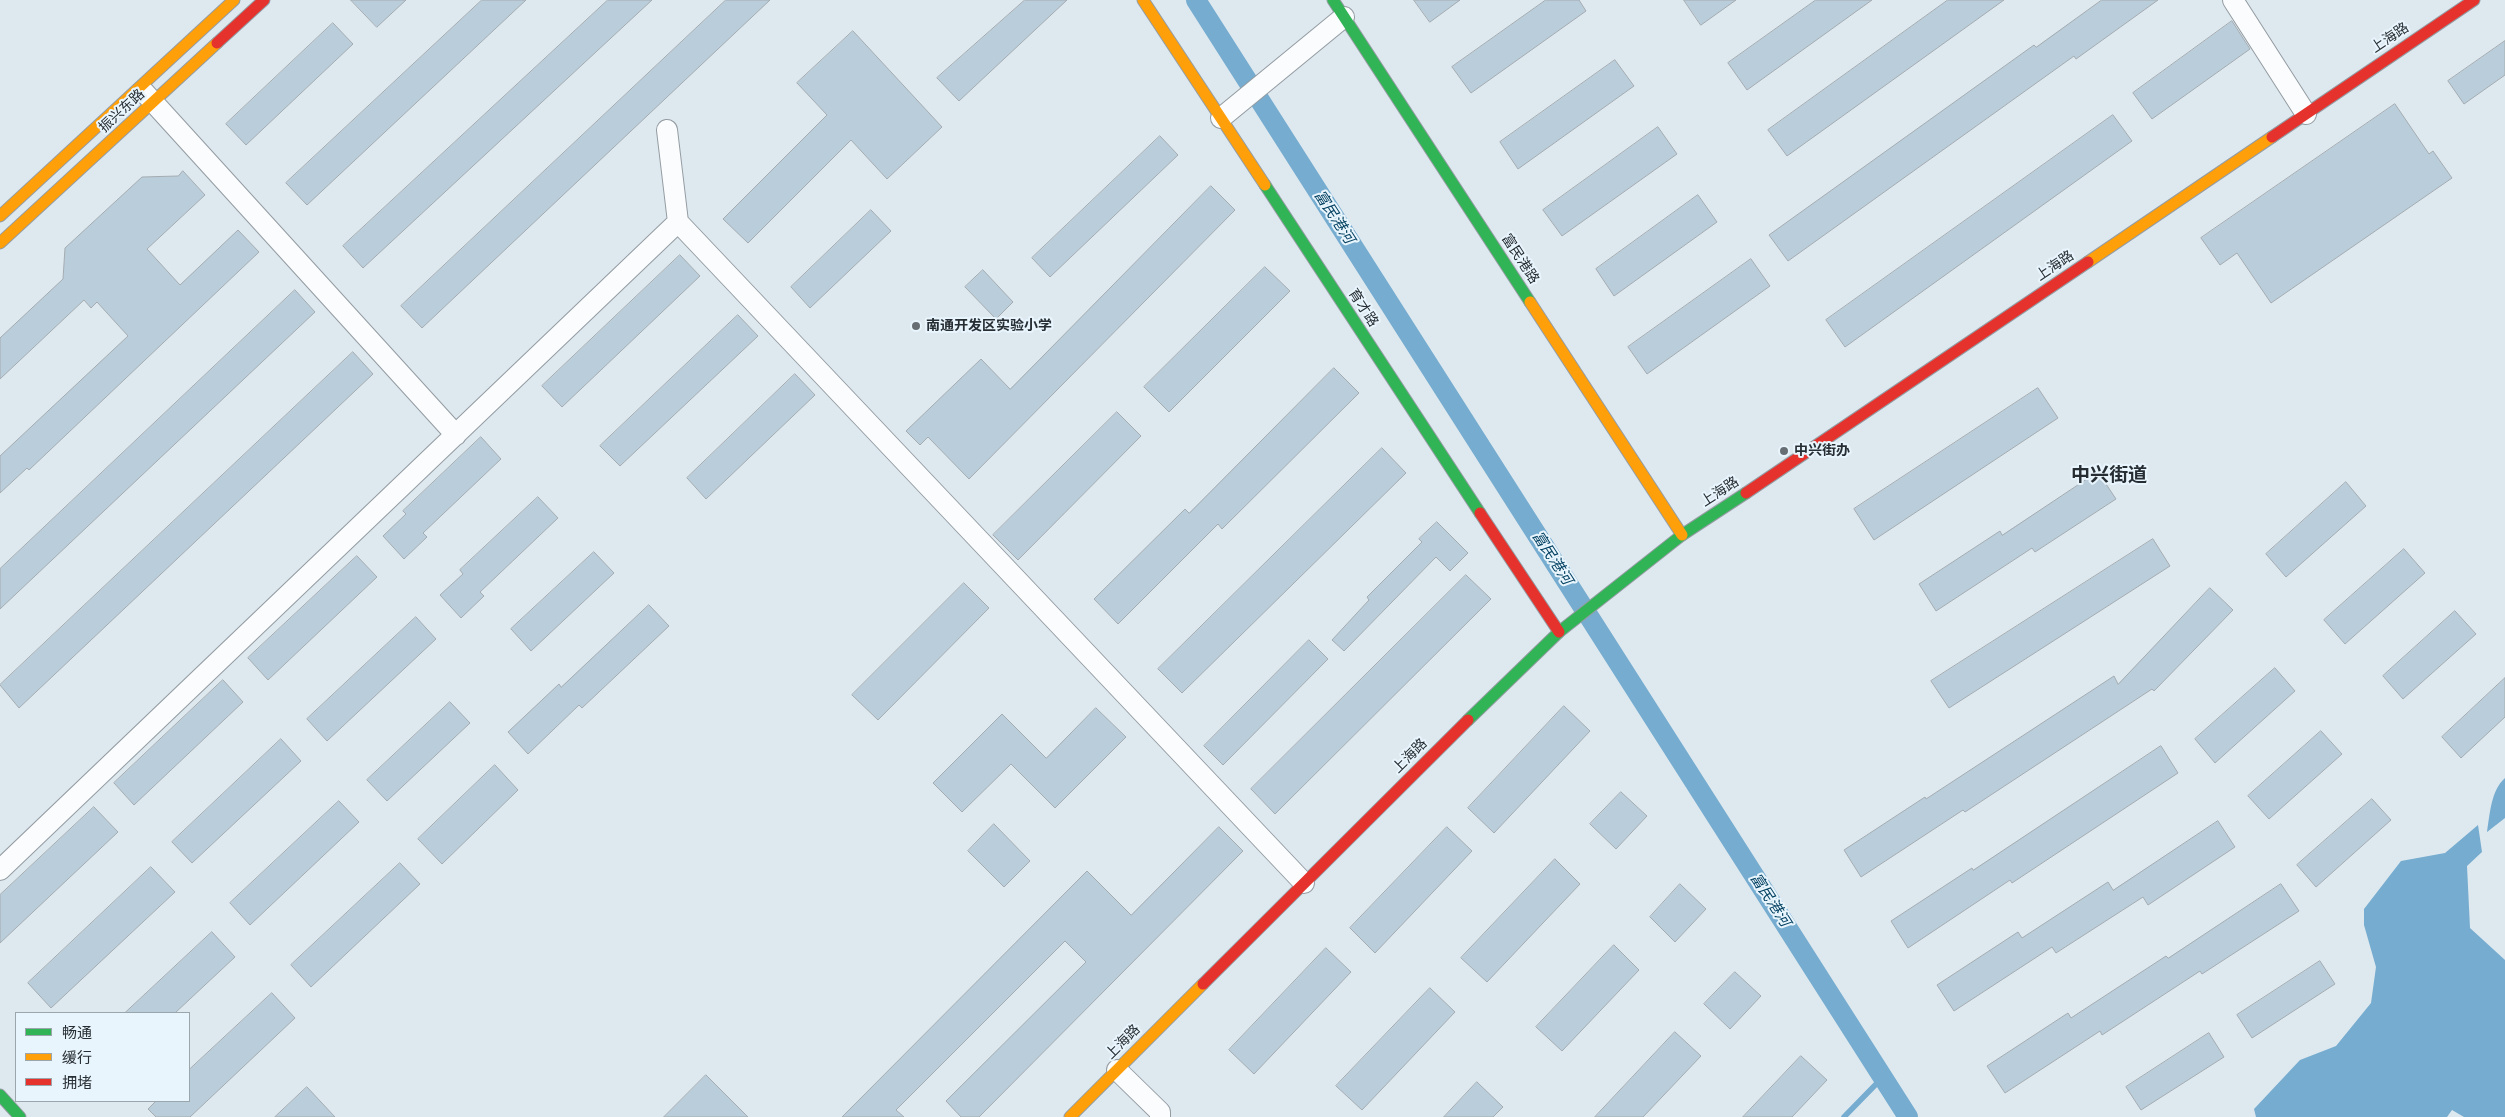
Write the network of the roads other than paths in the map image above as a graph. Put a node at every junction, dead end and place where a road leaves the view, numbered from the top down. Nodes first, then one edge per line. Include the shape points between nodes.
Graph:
1 (234, 0) edge
2 (264, 0) edge
3 (1143, 0) edge
4 (2233, 0) edge
5 (2474, 0) edge
6 (1338, 8) edge
7 (140, 87) junction
8 (152, 104) junction
9 (2306, 114) junction
10 (1221, 118) junction
11 (668, 130) dead end
12 (0, 216) edge
13 (678, 222) junction
14 (0, 243) edge
15 (456, 435) junction
16 (1682, 535) junction
17 (1559, 632) junction
18 (0, 870) edge
19 (1304, 883) junction
20 (1117, 1070) junction
21 (0, 1096) edge
22 (20, 1117) edge
23 (1070, 1117) edge
24 (1160, 1117) edge

1 - 7 street, 振兴东路
2 - 8 street, 振兴东路
3 - 10 street, 育才路
4 - 9 street
5 - 9 street, 上海路
6 - 10 street via 1308,46
6 - 16 street, 富民港路
7 - 8 street
7 - 12 street, 振兴东路
8 - 14 street, 振兴东路
8 - 15 street
9 - 16 street, 上海路
10 - 17 street, 育才路
11 - 13 street
13 - 15 street
13 - 19 street
15 - 18 street
16 - 17 street, 上海路
17 - 19 street, 上海路
19 - 20 street, 上海路
20 - 23 street, 上海路
20 - 24 street via 1160,1112
21 - 22 street

